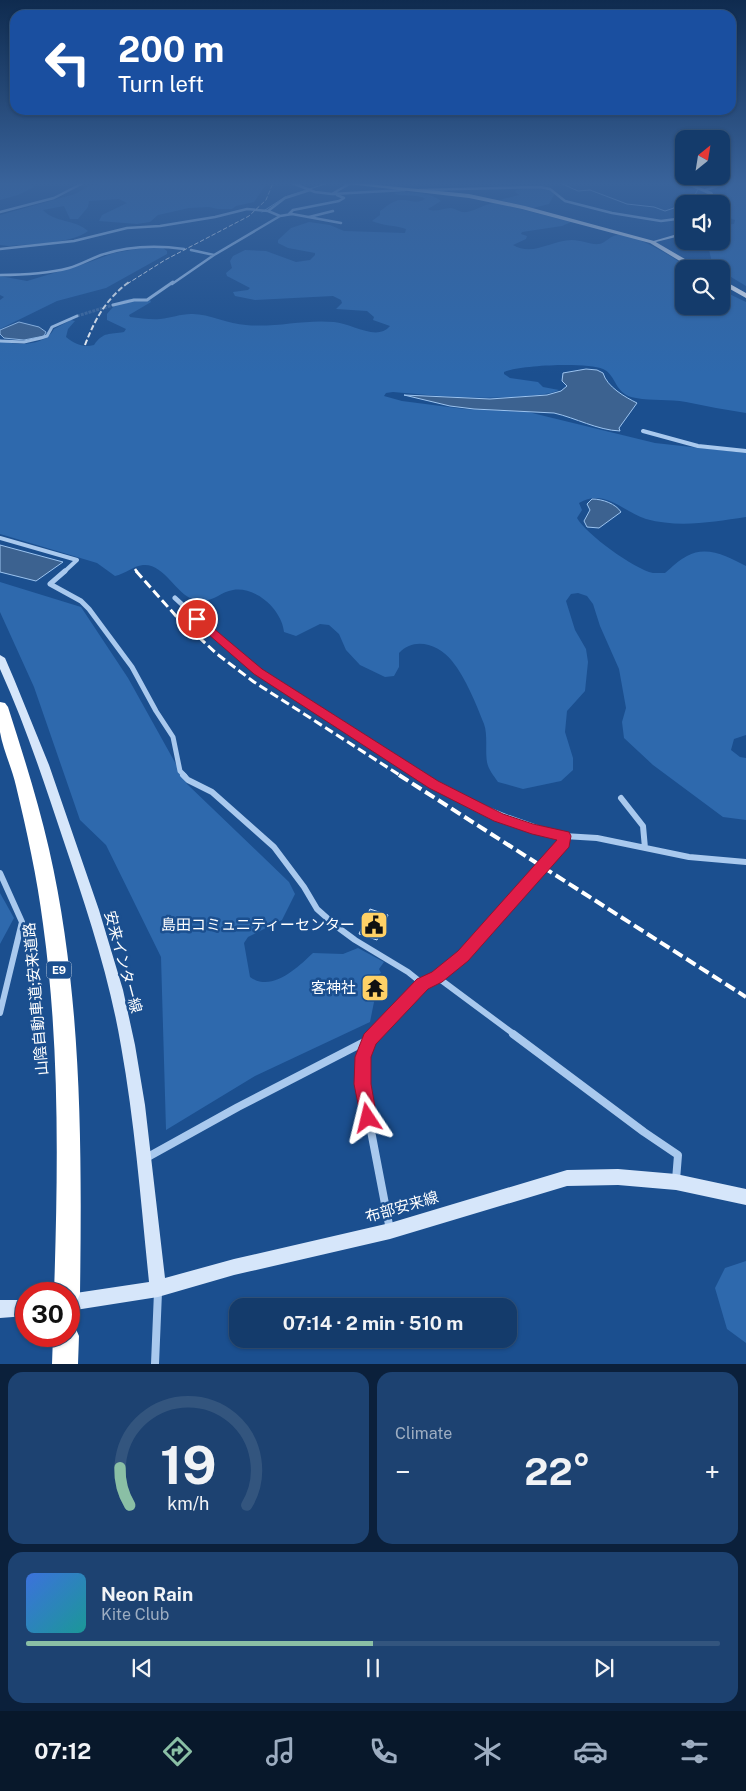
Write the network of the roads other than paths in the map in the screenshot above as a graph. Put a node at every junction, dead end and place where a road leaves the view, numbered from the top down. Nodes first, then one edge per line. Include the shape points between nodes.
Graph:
1 (28, 247) edge
2 (143, 247) edge
3 (170, 247) edge
4 (228, 247) edge
5 (660, 247) edge
6 (184, 249) dead end
7 (0, 250) edge
8 (192, 250) dead end
9 (214, 255) junction
10 (683, 260) edge
11 (0, 275) edge
12 (730, 286) edge
13 (746, 296) edge
14 (114, 305) tunnel mouth
15 (76, 316) tunnel mouth
16 (0, 341) edge
17 (643, 431) dead end
18 (746, 451) edge
19 (0, 538) edge
20 (175, 598) dead end
21 (0, 658) edge
22 (0, 707) edge
23 (621, 798) dead end
24 (564, 836) junction
25 (645, 848) junction
26 (746, 862) edge
27 (0, 873) edge
28 (437, 977) junction
29 (423, 984) junction
30 (0, 1013) edge
31 (370, 1039) junction
32 (144, 1160) junction
33 (676, 1182) junction
34 (746, 1197) edge
35 (390, 1231) junction
36 (67, 1282) edge
37 (158, 1289) junction
38 (80, 1301) edge
39 (15, 1308) edge
40 (0, 1309) edge
41 (66, 1347) edge
42 (65, 1364) edge
43 (156, 1364) edge

1 - 7 street
2 - 11 street via 102,254 68,268
3 - 6 street
4 - 9 street
5 - 10 highway
8 - 9 street
9 - 14 street via 147,300
12 - 13 highway
15 - 16 street via 52,327 47,336 37,340
17 - 18 street via 698,446
19 - 29 street via 78,560 50,584 89,609 132,667 173,737 180,771 188,780 212,792 274,847 317,909 336,926
20 - 24 street via 258,671 433,785 499,817
21 - 32 main road, 安来インター線 via 16,691 47,776 113,977 128,1045
22 - 36 highway, 山陰自動車道;安来道路 / E9 via 32,810 57,950 66,1081
23 - 25 street via 643,826
24 - 25 street via 597,838
24 - 28 street via 564,843 531,881 463,956
25 - 26 street via 689,857
27 - 30 street via 22,922
28 - 29 street
28 - 33 street via 678,1155
29 - 31 street
31 - 32 street
31 - 35 street via 363,1057 362,1084
32 - 37 main road, 安来インター線
33 - 34 main road, 布部安来線
33 - 35 main road, 布部安来線 via 567,1178
35 - 37 main road, 布部安来線 via 234,1267
37 - 38 main road, 布部安来線
37 - 43 street
39 - 40 main road
41 - 42 highway

